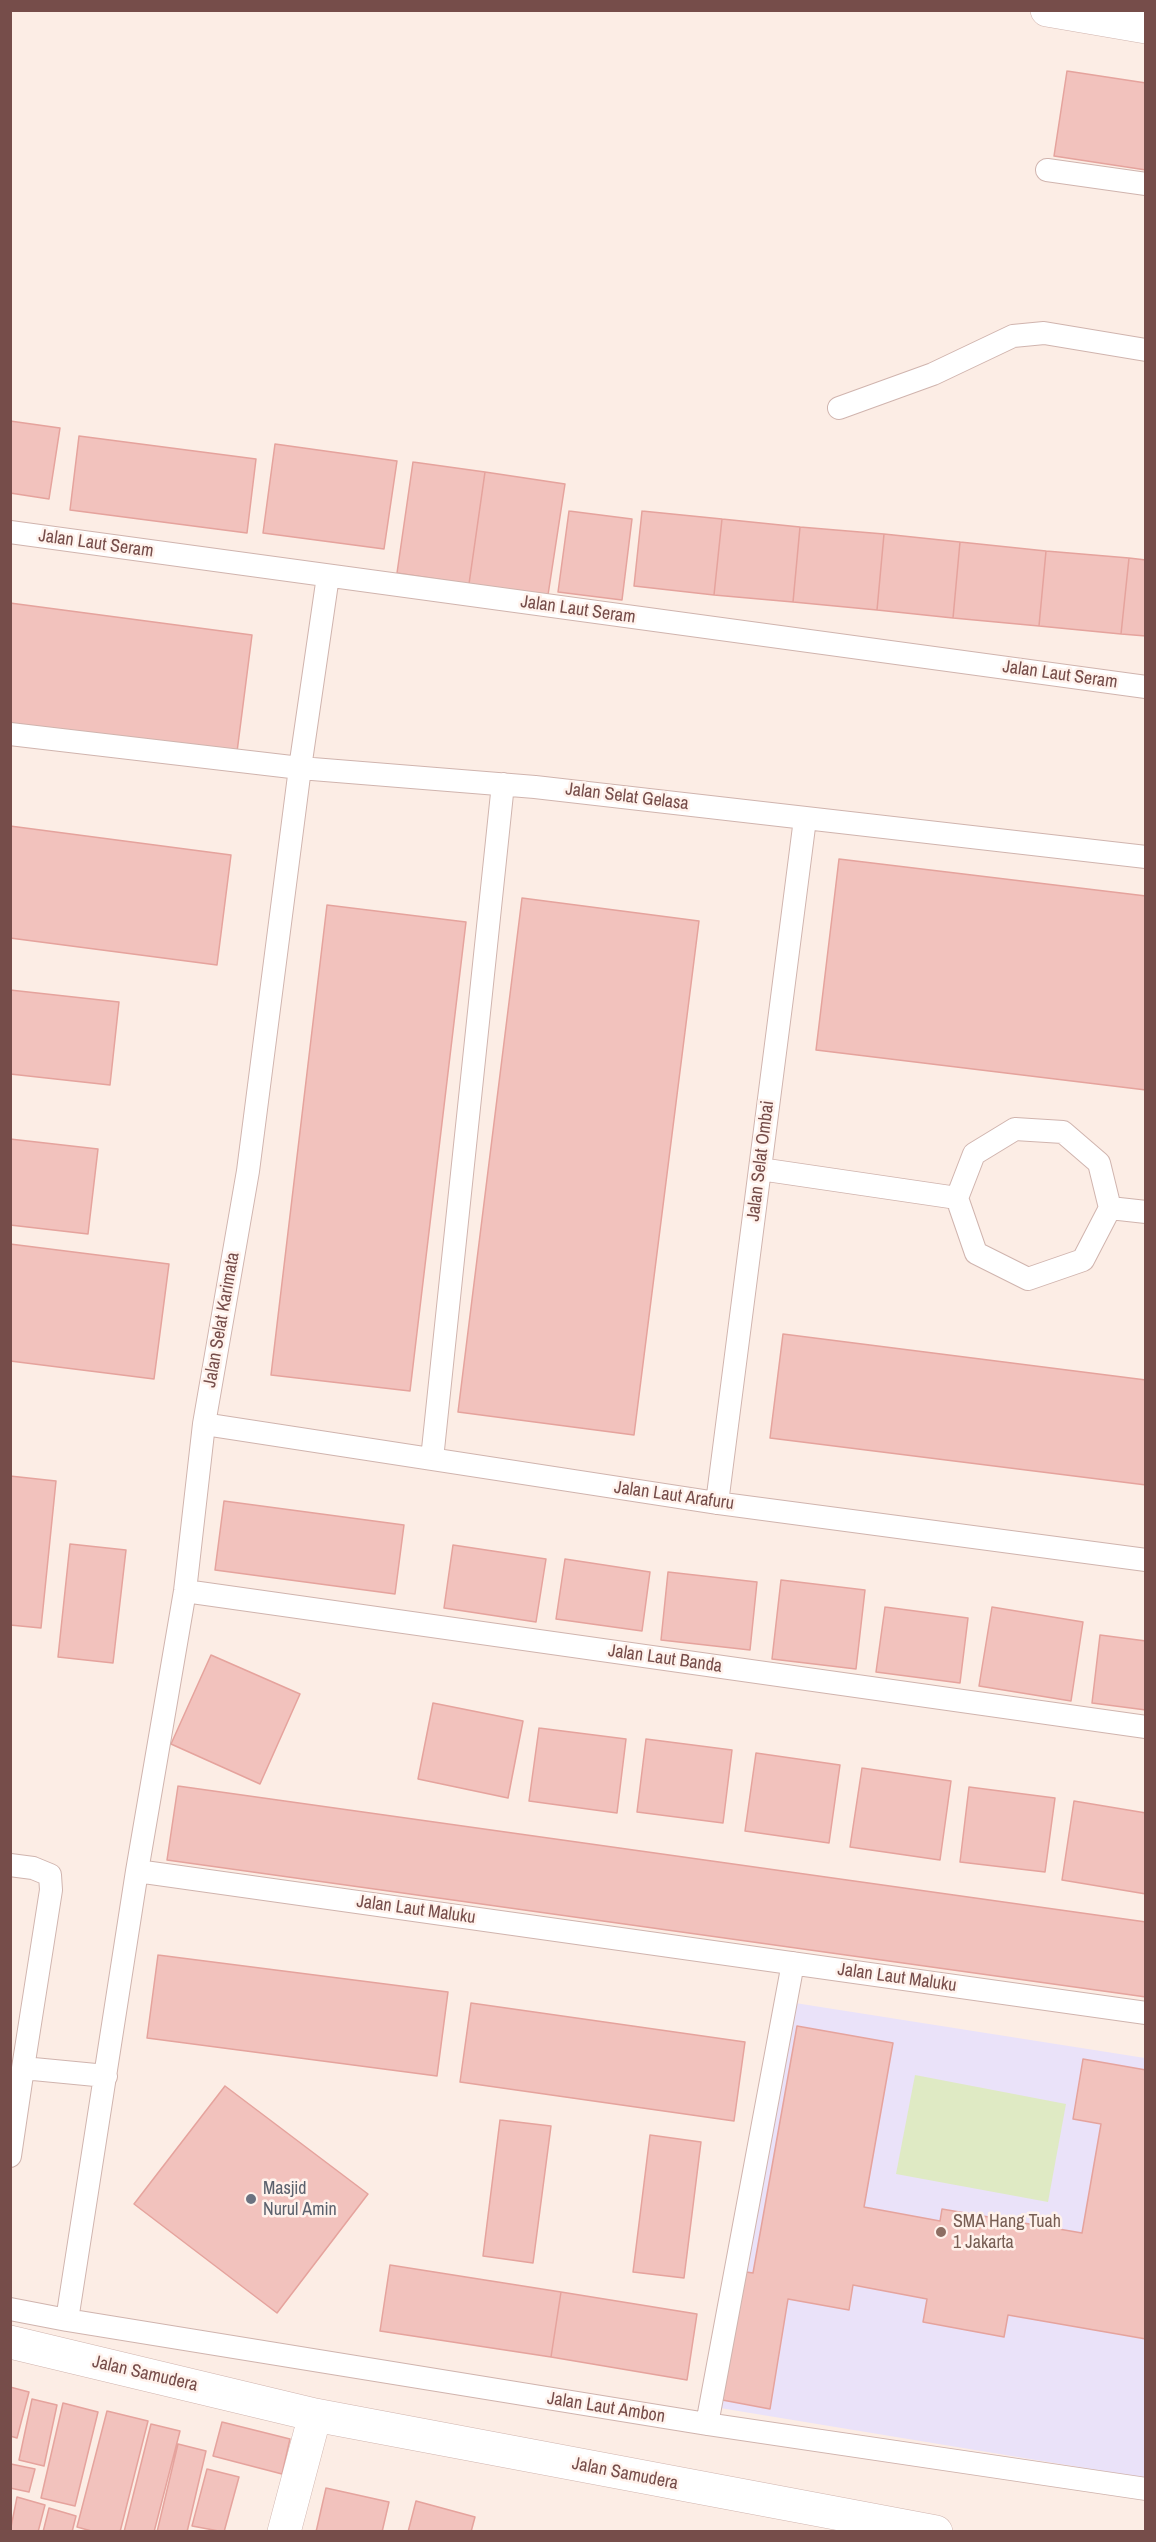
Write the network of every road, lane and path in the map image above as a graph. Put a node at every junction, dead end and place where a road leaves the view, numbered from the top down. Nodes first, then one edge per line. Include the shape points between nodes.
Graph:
1 (1047, 10) edge
2 (1146, 27) edge
3 (1047, 170) dead end
4 (1146, 184) edge
5 (1146, 350) edge
6 (839, 408) dead end
7 (10, 532) edge
8 (328, 576) junction
9 (1146, 687) edge
10 (10, 734) edge
11 (300, 768) junction
12 (503, 784) junction
13 (805, 819) junction
14 (1146, 857) edge
15 (760, 1169) junction
16 (957, 1198) junction
17 (1110, 1208) junction
18 (1146, 1212) edge
19 (204, 1424) junction
20 (432, 1459) junction
21 (717, 1503) junction
22 (1146, 1560) edge
23 (185, 1591) junction
24 (1146, 1727) edge
25 (10, 1865) edge
26 (137, 1871) junction
27 (793, 1964) junction
28 (1146, 2013) edge
29 (23, 2068) junction
30 (106, 2076) junction
31 (10, 2156) edge
32 (10, 2309) edge
33 (67, 2320) junction
34 (10, 2342) edge
35 (315, 2415) junction
36 (707, 2424) junction
37 (1146, 2489) edge
38 (895, 2529) edge
39 (284, 2532) edge
40 (936, 2532) edge

1 - 2 street
3 - 4 lane
5 - 6 lane via 1044,333 1012,336 933,374
7 - 8 lane, Jalan Laut Seram
8 - 9 lane, Jalan Laut Seram
8 - 11 lane
10 - 11 lane, Jalan Selat Gelasa
11 - 12 lane, Jalan Selat Gelasa
11 - 19 lane, Jalan Selat Karimata via 248,1171
12 - 13 lane, Jalan Selat Gelasa
12 - 20 lane
13 - 14 lane, Jalan Selat Gelasa
13 - 15 lane, Jalan Selat Ombai
15 - 16 lane
15 - 21 lane, Jalan Selat Ombai
16 - 17 lane via 976,1252 1028,1279 1083,1260
16 - 17 lane via 974,1154 1015,1129 1039,1130 1063,1132 1099,1162
17 - 18 lane
19 - 20 lane, Jalan Laut Arafuru
19 - 23 lane, Jalan Selat Karimata
20 - 21 lane, Jalan Laut Arafuru
21 - 22 lane, Jalan Laut Arafuru
23 - 24 lane, Jalan Laut Banda
23 - 26 lane, Jalan Selat Karimata
25 - 29 lane via 50,1875 51,1890
26 - 27 lane, Jalan Laut Maluku
26 - 30 lane
27 - 28 lane, Jalan Laut Maluku
27 - 36 lane
29 - 30 lane
29 - 31 lane
30 - 33 lane
32 - 33 lane, Jalan Laut Ambon
33 - 36 lane, Jalan Laut Ambon
34 - 35 street, Jalan Samudera
35 - 38 street, Jalan Samudera
35 - 39 street
36 - 37 lane, Jalan Laut Ambon
38 - 40 street, Jalan Samudera

